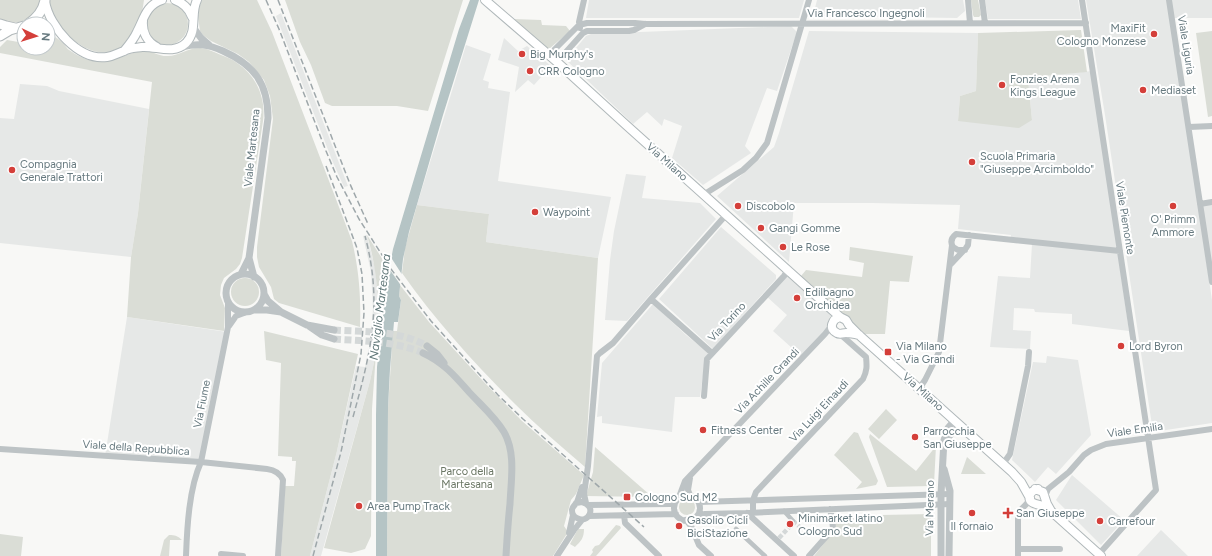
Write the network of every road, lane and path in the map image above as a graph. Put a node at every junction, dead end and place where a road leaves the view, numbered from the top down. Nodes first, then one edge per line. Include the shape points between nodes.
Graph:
1 (45, 0) edge
2 (162, 0) edge
3 (177, 0) edge
4 (197, 0) edge
5 (485, 0) edge
6 (584, 0) edge
7 (809, 0) edge
8 (968, 0) edge
9 (982, 0) edge
10 (1082, 0) edge
11 (1169, 0) edge
12 (148, 4) edge
13 (38, 16) edge
14 (144, 18) junction
15 (193, 23) junction
16 (802, 23) junction
17 (970, 23) junction
18 (985, 23) junction
19 (1086, 23) junction
20 (0, 24) edge
21 (646, 24) junction
22 (579, 25) junction
23 (16, 27) edge
24 (16, 28) edge
25 (56, 31) edge
26 (59, 32) junction
27 (583, 33) junction
28 (0, 36) edge
29 (209, 45) junction
30 (179, 48) junction
31 (160, 49) junction
32 (124, 51) junction
33 (549, 55) junction
34 (557, 62) junction
35 (1188, 126) junction
36 (1212, 126) edge
37 (703, 194) junction
38 (1212, 202) edge
39 (1200, 204) junction
40 (726, 215) junction
41 (969, 235) junction
42 (952, 245) junction
43 (965, 250) junction
44 (1120, 251) junction
45 (249, 258) junction
46 (950, 265) junction
47 (788, 270) junction
48 (241, 274) junction
49 (254, 277) junction
50 (1212, 282) edge
51 (264, 294) junction
52 (651, 299) junction
53 (228, 302) junction
54 (254, 310) junction
55 (281, 312) junction
56 (244, 313) junction
57 (307, 325) junction
58 (228, 327) junction
59 (838, 327) junction
60 (334, 330) tunnel mouth
61 (859, 335) junction
62 (334, 339) tunnel mouth
63 (427, 346) tunnel mouth
64 (1029, 352) dead end
65 (423, 353) tunnel mouth
66 (712, 353) junction
67 (448, 370) junction
68 (918, 389) junction
69 (704, 396) dead end
70 (957, 423) junction
71 (1212, 429) edge
72 (1149, 438) junction
73 (0, 449) edge
74 (942, 461) junction
75 (201, 462) junction
76 (1003, 464) junction
77 (690, 477) junction
78 (586, 478) junction
79 (1021, 482) junction
80 (1052, 485) junction
81 (1038, 490) junction
82 (941, 494) junction
83 (950, 494) junction
84 (690, 495) junction
85 (911, 495) junction
86 (1045, 497) junction
87 (677, 500) junction
88 (753, 500) junction
89 (773, 500) junction
90 (699, 502) junction
91 (576, 503) junction
92 (1032, 503) junction
93 (587, 504) junction
94 (950, 504) junction
95 (941, 505) junction
96 (911, 506) junction
97 (830, 509) junction
98 (784, 511) junction
99 (773, 512) junction
100 (1052, 512) junction
101 (750, 513) junction
102 (676, 514) junction
103 (573, 515) junction
104 (624, 515) junction
105 (589, 516) junction
106 (695, 517) junction
107 (582, 520) junction
108 (686, 520) junction
109 (793, 521) tunnel mouth
110 (736, 530) dead end
111 (693, 531) junction
112 (567, 540) junction
113 (1060, 549) dead end
114 (1018, 553) edge
115 (221, 554) dead end
116 (792, 555) edge
117 (1100, 555) edge
118 (186, 556) edge
119 (242, 556) edge
120 (278, 556) edge
121 (506, 556) edge
122 (557, 556) edge
123 (659, 556) edge
124 (711, 556) edge
125 (765, 556) edge
126 (809, 556) edge
127 (941, 556) edge
128 (949, 556) edge

1 - 13 main road
1 - 26 main road via 46,9
2 - 12 main road
3 - 15 main road via 190,12
4 - 15 main road
5 - 33 main road, Via Milano
6 - 22 street
7 - 16 street
8 - 17 street
9 - 18 street
10 - 19 street, Viale Piemonte
11 - 35 street, Viale Liguria
12 - 14 main road
14 - 31 main road via 143,28 146,36
14 - 32 main road
15 - 29 street, Viale Martesana via 201,38
15 - 30 main road via 189,39
16 - 17 street, Via Francesco Ingegnoli
16 - 21 street, Via Francesco Ingegnoli
16 - 37 street via 767,143 743,170
17 - 18 street, Via Francesco Ingegnoli
18 - 19 street, Via Francesco Ingegnoli
19 - 44 street, Viale Piemonte
20 - 23 main road
21 - 22 street, Via Francesco Ingegnoli
21 - 27 street, Via Francesco Ingegnoli via 629,31
22 - 27 street
22 - 33 street
24 - 28 main road
25 - 26 main road
26 - 32 main road via 80,51 92,56 108,57
27 - 34 street
29 - 30 street, Viale Martesana via 188,45
29 - 45 street, Viale Martesana via 245,64 258,78 266,97 268,118
30 - 31 main road
31 - 32 main road via 140,47
33 - 34 main road, Via Milano
34 - 37 main road, Via Milano
35 - 36 street
35 - 39 street, Viale Liguria
37 - 40 main road, Via Milano
38 - 39 street
39 - 50 street, Viale Liguria
40 - 47 main road, Via Milano
40 - 52 street
41 - 42 street via 956,234 952,238
41 - 43 street
41 - 44 street
42 - 43 street via 955,249
42 - 46 street
43 - 46 street
44 - 72 street, Viale Piemonte
45 - 48 street, Viale Martesana
45 - 49 street, Viale Martesana
46 - 68 street via 939,352
47 - 59 main road, Via Milano via 831,309
47 - 66 street, Via Torino
48 - 49 street
48 - 53 street via 233,278 227,286
49 - 51 street via 263,286
51 - 54 street via 261,304
51 - 55 street
52 - 66 street
52 - 78 street via 596,360
53 - 56 street via 235,310
53 - 58 street, Via Fiume
54 - 55 street
54 - 56 street
55 - 57 street
56 - 58 street via 236,316
57 - 60 street
57 - 62 street via 317,333
58 - 75 street, Via Fiume
59 - 61 main road
59 - 61 main road, Via Milano via 846,320
59 - 77 street, Via Achille Grandi via 825,334
59 - 88 street, Via Luigi Einaudi via 866,357 865,375 756,492
61 - 68 main road, Via Milano
63 - 67 street via 437,354
64 - 76 street via 1010,454
65 - 67 street
66 - 69 street, Via Torino via 707,359
67 - 121 street via 496,421 509,446 512,479
68 - 70 main road, Via Milano
70 - 74 street, Via Merano via 944,440
70 - 76 main road, Via Milano
71 - 72 street, Viale Emilia
72 - 80 street, Viale Emilia via 1096,447
72 - 117 street, Viale Piemonte via 1156,490
73 - 75 street, Viale della Repubblica
74 - 82 street, Via Merano
74 - 83 street, Via Merano
75 - 118 street, Via Fiume via 196,474 190,508
75 - 120 street, Viale della Repubblica via 278,472 282,480
76 - 79 main road, Via Milano
77 - 84 street
77 - 87 street, Via Achille Grandi via 683,485
78 - 91 street
78 - 93 street via 584,494
79 - 81 main road, Via Milano
79 - 92 main road, Via Milano
80 - 81 street, Viale Emilia
80 - 86 street, Viale Emilia
81 - 86 main road, Via Milano via 1043,492
81 - 92 main road via 1031,493
82 - 83 street
82 - 85 street
82 - 95 street, Via Merano
83 - 94 street, Via Merano
84 - 87 street via 684,495
84 - 90 street
85 - 89 street
85 - 96 street
86 - 92 main road via 1043,503
86 - 100 main road, Via Milano
87 - 93 street via 670,504
87 - 102 street via 674,509
88 - 89 street
88 - 90 street
88 - 101 street
89 - 99 street
90 - 106 street via 700,510
91 - 93 street
91 - 103 street via 572,509
92 - 100 main road, Via Milano
92 - 114 street via 1021,509 1018,514
93 - 105 street
94 - 95 street
94 - 128 street, Via Merano
95 - 96 street
95 - 127 street, Via Merano
96 - 97 street
97 - 98 street
97 - 126 street via 833,529
98 - 99 street
98 - 109 street
99 - 101 street
100 - 117 main road, Via Milano
101 - 106 street via 705,514
101 - 116 street
102 - 104 street
102 - 108 street
103 - 107 street
103 - 112 street
104 - 105 street
104 - 123 street via 625,523
105 - 107 street
106 - 108 street
106 - 111 street
107 - 112 street
108 - 111 street
110 - 125 street
111 - 124 street via 699,545
112 - 122 street
113 - 114 street
115 - 119 street

